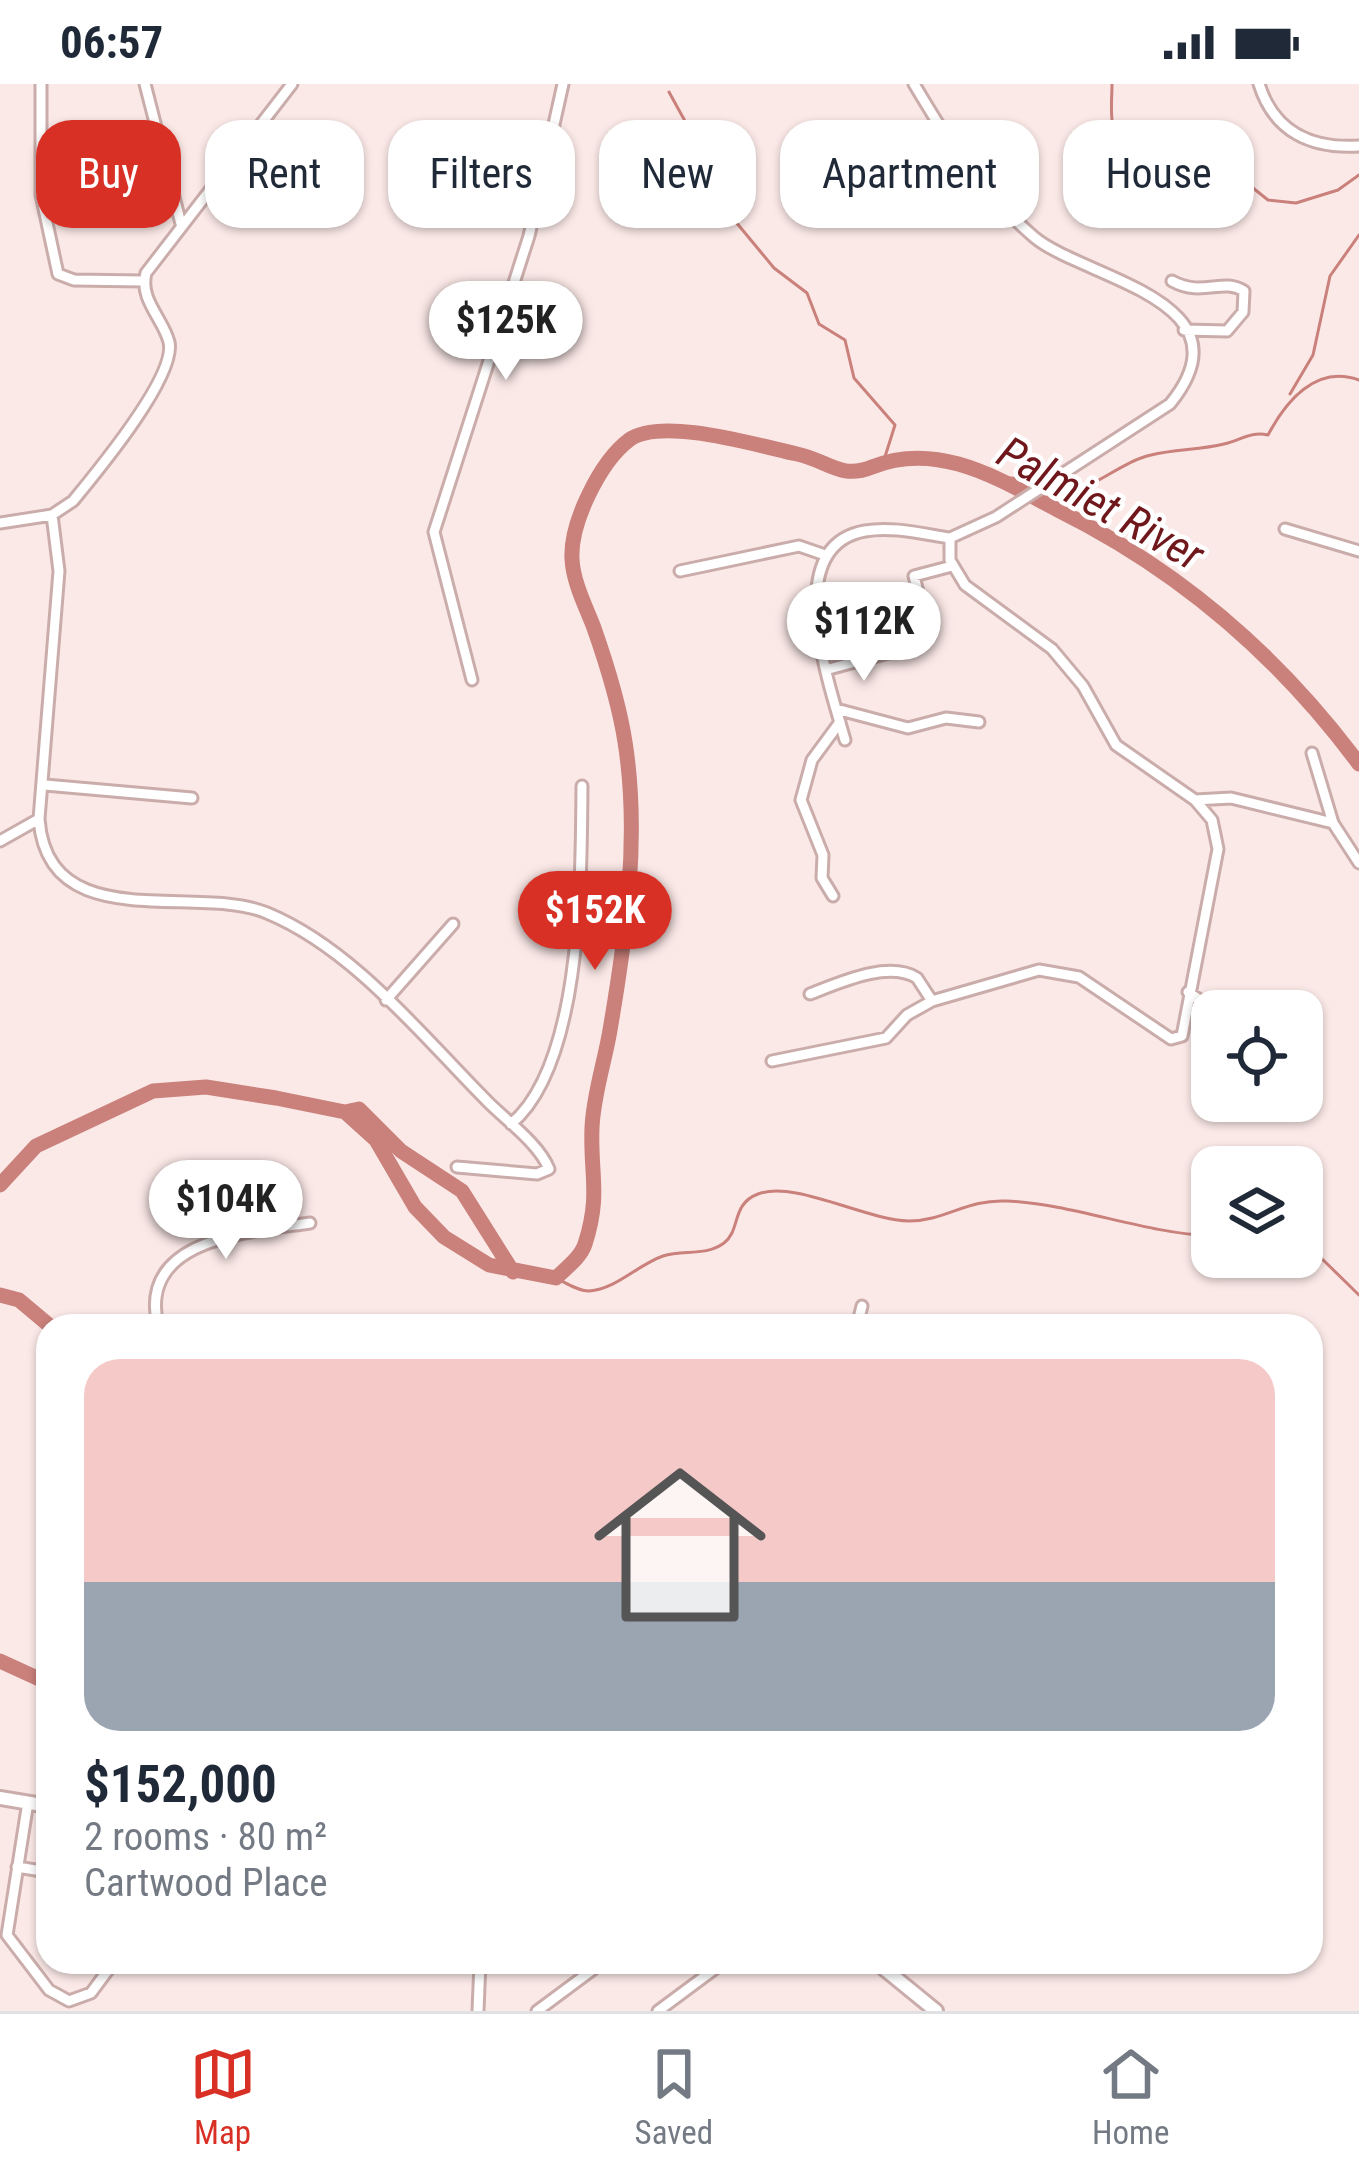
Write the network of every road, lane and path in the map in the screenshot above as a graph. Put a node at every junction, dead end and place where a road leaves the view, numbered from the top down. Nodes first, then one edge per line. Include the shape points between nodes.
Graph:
1 (41, 84) edge
2 (145, 84) edge
3 (292, 84) edge
4 (563, 84) edge
5 (914, 84) edge
6 (1259, 84) edge
7 (154, 120) edge
8 (1359, 146) edge
9 (181, 224) edge
10 (178, 228) edge
11 (143, 281) junction
12 (1172, 281) dead end
13 (1184, 330) junction
14 (52, 514) junction
15 (0, 523) edge
16 (1285, 529) dead end
17 (950, 538) junction
18 (1359, 551) edge
19 (825, 556) junction
20 (952, 566) junction
21 (680, 571) dead end
22 (923, 612) dead end
23 (888, 653) dead end
24 (829, 669) junction
25 (472, 680) dead end
26 (836, 709) junction
27 (840, 722) junction
28 (979, 722) dead end
29 (845, 740) dead end
30 (1312, 753) dead end
31 (45, 785) junction
32 (582, 786) dead end
33 (192, 799) dead end
34 (1196, 800) junction
35 (38, 819) junction
36 (1334, 823) junction
37 (0, 841) edge
38 (1359, 863) edge
39 (833, 896) dead end
40 (453, 924) dead end
41 (1188, 992) junction
42 (810, 994) dead end
43 (1191, 994) edge
44 (386, 1000) junction
45 (932, 1001) junction
46 (772, 1061) dead end
47 (511, 1124) junction
48 (457, 1167) dead end
49 (310, 1223) dead end
50 (862, 1306) dead end
51 (158, 1314) edge
52 (860, 1314) edge
53 (0, 1798) edge
54 (28, 1802) junction
55 (36, 1804) edge
56 (17, 1867) junction
57 (36, 1870) edge
58 (4, 1935) edge
59 (36, 1972) edge
60 (38, 1974) edge
61 (105, 1974) edge
62 (480, 1974) edge
63 (587, 1974) edge
64 (708, 1974) edge
65 (891, 1974) edge
66 (59, 1999) junction
67 (52, 2011) edge
68 (478, 2011) edge
69 (537, 2011) edge
70 (658, 2011) edge
71 (936, 2011) edge

1 - 11 street via 40,183 58,274
2 - 7 street
3 - 9 street
4 - 25 street via 529,236 434,532
5 - 13 street via 988,195 1065,258 1148,290
6 - 8 street via 1277,119 1300,138
10 - 11 street
11 - 14 street via 168,339 167,368 82,490
12 - 13 street via 1196,292 1228,285 1244,291 1243,312 1227,331
13 - 17 street via 1190,368 1170,404 997,517
14 - 15 street
14 - 31 street via 58,571
16 - 18 street
17 - 19 street via 864,531
17 - 20 street
19 - 21 street via 799,546
19 - 24 street via 814,594
20 - 22 street via 914,577
20 - 34 street via 965,585 1067,664 1116,745
23 - 24 street
24 - 26 street
26 - 27 street
26 - 28 street via 908,728 946,718
27 - 29 street
27 - 39 street via 818,748 802,792
30 - 36 street
31 - 33 street
31 - 35 street
32 - 47 street via 568,1004 528,1107
34 - 36 street via 1231,798
34 - 41 street via 1212,820 1218,849
35 - 37 street
35 - 44 street via 48,858 73,881 140,902 266,912
36 - 38 street
40 - 44 street
41 - 43 street
41 - 45 street via 1187,1026 1176,1040 1057,970 991,980
42 - 45 street via 900,972 917,978
44 - 47 street
45 - 46 street via 886,1038
47 - 48 street via 548,1172
49 - 51 street via 183,1253 158,1284
50 - 52 street
53 - 54 street
54 - 55 street
54 - 56 street
56 - 57 street
56 - 58 street
58 - 59 street
60 - 66 street
61 - 66 street via 91,1993
62 - 68 street
63 - 69 street
64 - 70 street
65 - 71 street
66 - 67 street

